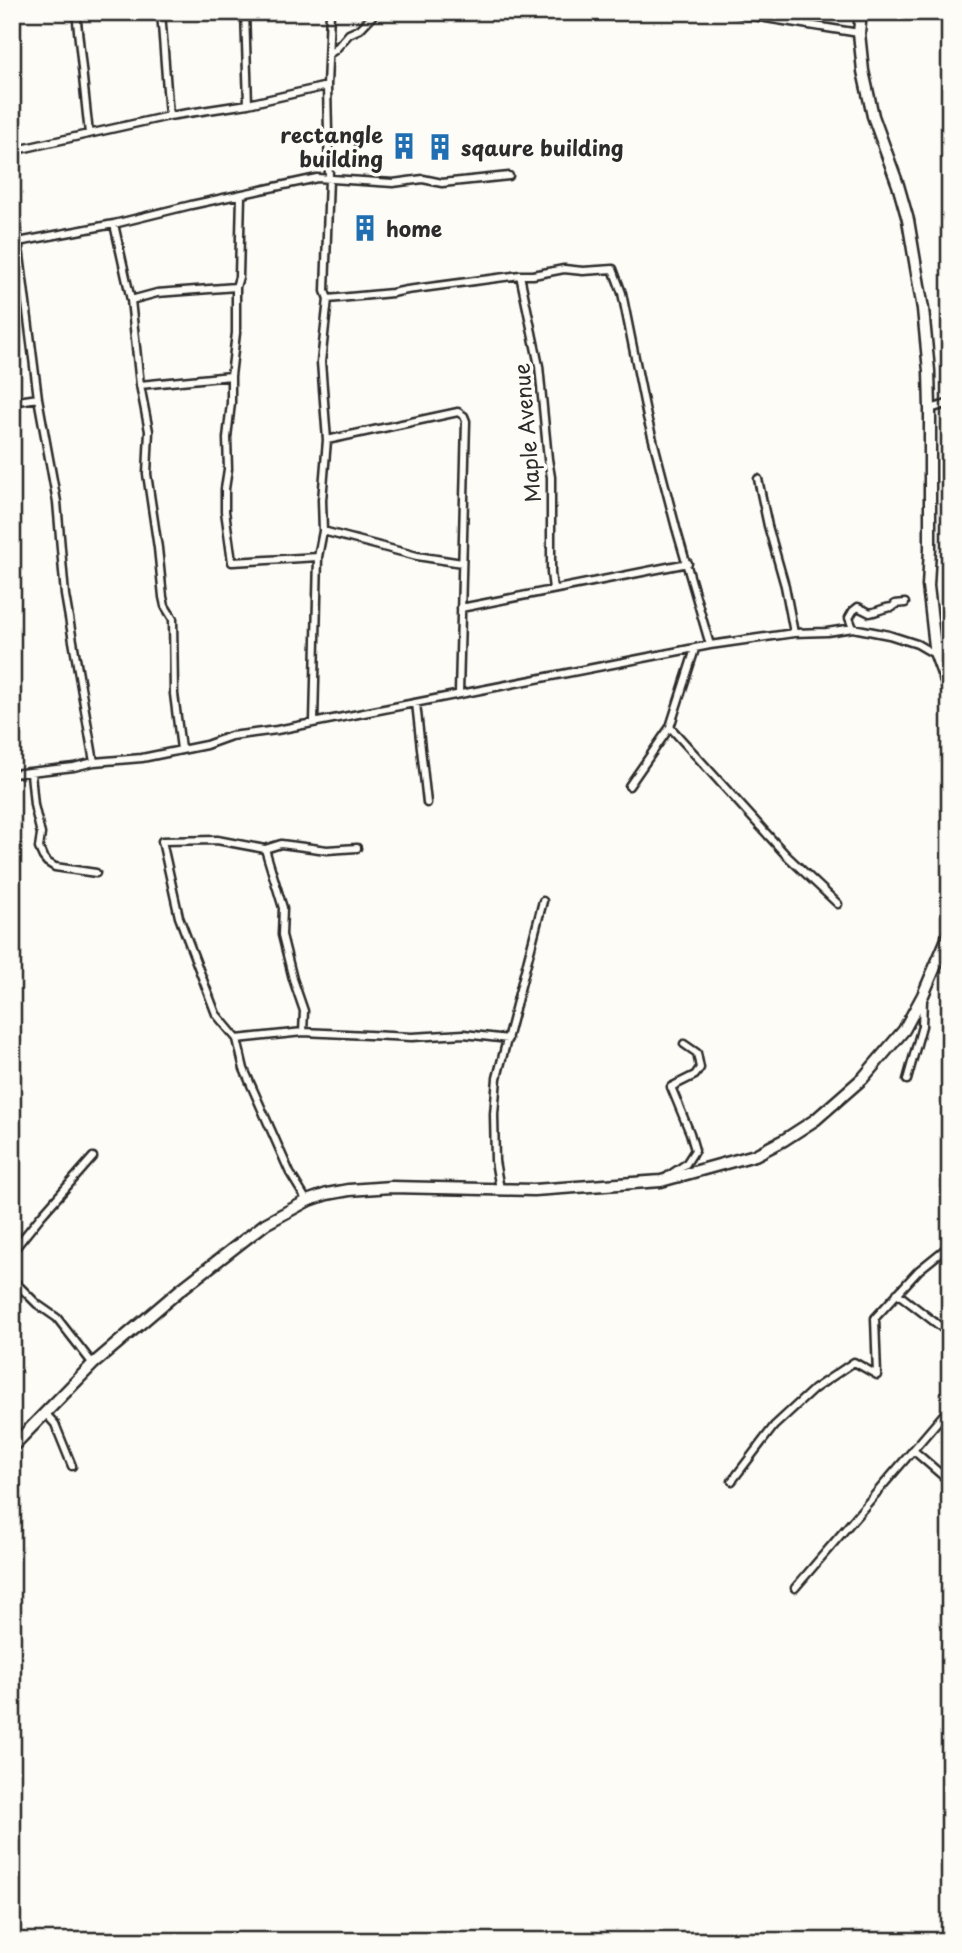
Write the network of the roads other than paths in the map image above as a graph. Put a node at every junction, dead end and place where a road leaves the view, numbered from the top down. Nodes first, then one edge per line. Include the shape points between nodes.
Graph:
1 (76, 12) edge
2 (161, 12) edge
3 (245, 12) edge
4 (330, 12) edge
5 (376, 12) edge
6 (728, 12) edge
7 (861, 12) edge
8 (859, 33) junction
9 (328, 54) junction
10 (327, 86) junction
11 (248, 104) junction
12 (169, 116) junction
13 (89, 134) junction
14 (12, 151) edge
15 (509, 176) dead end
16 (329, 177) junction
17 (12, 192) edge
18 (241, 195) junction
19 (114, 224) junction
20 (18, 242) junction
21 (520, 275) junction
22 (236, 287) junction
23 (328, 299) junction
24 (131, 300) junction
25 (231, 376) junction
26 (140, 385) junction
27 (38, 398) junction
28 (12, 402) edge
29 (950, 403) edge
30 (930, 409) junction
31 (327, 440) junction
32 (758, 479) dead end
33 (323, 531) junction
34 (318, 557) junction
35 (688, 563) junction
36 (462, 564) junction
37 (553, 589) junction
38 (905, 603) dead end
39 (461, 608) junction
40 (853, 628) junction
41 (793, 633) junction
42 (710, 645) junction
43 (695, 649) junction
44 (936, 655) junction
45 (459, 693) junction
46 (950, 693) edge
47 (416, 703) junction
48 (314, 722) junction
49 (670, 727) junction
50 (181, 749) junction
51 (94, 762) junction
52 (31, 773) junction
53 (12, 774) edge
54 (629, 786) dead end
55 (427, 803) dead end
56 (357, 848) dead end
57 (265, 849) junction
58 (96, 873) dead end
59 (543, 901) dead end
60 (838, 904) dead end
61 (950, 932) edge
62 (923, 995) junction
63 (303, 1032) junction
64 (237, 1039) junction
65 (508, 1039) junction
66 (684, 1044) dead end
67 (907, 1080) dead end
68 (93, 1157) dead end
69 (661, 1181) junction
70 (500, 1189) junction
71 (307, 1201) junction
72 (950, 1245) edge
73 (12, 1252) edge
74 (12, 1279) edge
75 (897, 1293) junction
76 (950, 1334) edge
77 (93, 1364) junction
78 (950, 1407) edge
79 (46, 1414) junction
80 (12, 1447) edge
81 (913, 1450) junction
82 (72, 1466) dead end
83 (732, 1481) dead end
84 (950, 1482) edge
85 (795, 1588) dead end

1 - 13 street
2 - 12 street
3 - 11 street
4 - 9 street
5 - 9 street
6 - 8 street
7 - 8 main road
8 - 30 main road via 873,116 908,220 926,339
9 - 10 street
10 - 11 street
10 - 16 street
11 - 12 street
12 - 13 street
13 - 14 street
15 - 16 street via 442,183
16 - 18 street
16 - 23 street
17 - 20 street
18 - 19 street
18 - 22 street
19 - 20 street
19 - 24 street
20 - 27 street
21 - 23 street
21 - 35 street via 613,269 647,417
21 - 37 street, Maple Avenue via 539,366 551,477
22 - 24 street via 158,293
22 - 25 street
23 - 31 street via 321,362
24 - 26 street
25 - 26 street
25 - 34 street via 225,511 232,562
26 - 50 street via 149,431 147,474 163,597 173,619 174,694
27 - 28 street
27 - 51 street
29 - 30 street
30 - 44 main road via 928,586
31 - 33 street
31 - 36 street via 458,412 464,416
32 - 41 street
33 - 34 street
33 - 36 street
34 - 48 street
35 - 37 street
35 - 42 street
36 - 39 street
37 - 39 street
38 - 40 street via 870,613 858,607 849,618
39 - 45 street
40 - 41 street
40 - 44 street via 917,644
41 - 42 street
42 - 43 street
43 - 45 street
43 - 49 street
44 - 46 main road
45 - 47 street
47 - 48 street
47 - 55 street
48 - 50 street
49 - 54 street
49 - 60 street via 786,855
50 - 51 street
51 - 52 street
52 - 53 street
52 - 58 street via 43,857 55,867
56 - 57 street via 281,844
57 - 63 street via 283,908 282,935 304,1012
57 - 64 street via 217,840 162,841 179,917 216,1014
59 - 65 street
61 - 62 main road
62 - 67 street via 922,1026
62 - 69 main road via 904,1030 863,1078 815,1120 755,1155
63 - 64 street
63 - 65 street
64 - 71 street via 244,1069
65 - 70 street via 497,1078 494,1114
66 - 69 street via 696,1053 700,1068 671,1087 695,1150 686,1164
68 - 73 street
69 - 70 main road
70 - 71 main road via 391,1187 349,1190
71 - 77 main road via 242,1240
72 - 75 street
74 - 77 street via 57,1318
75 - 76 street
75 - 83 street via 876,1318 877,1375 854,1362 814,1389 774,1426
77 - 79 main road
78 - 81 street
79 - 80 main road
79 - 82 street via 55,1424
81 - 84 street
81 - 85 street

